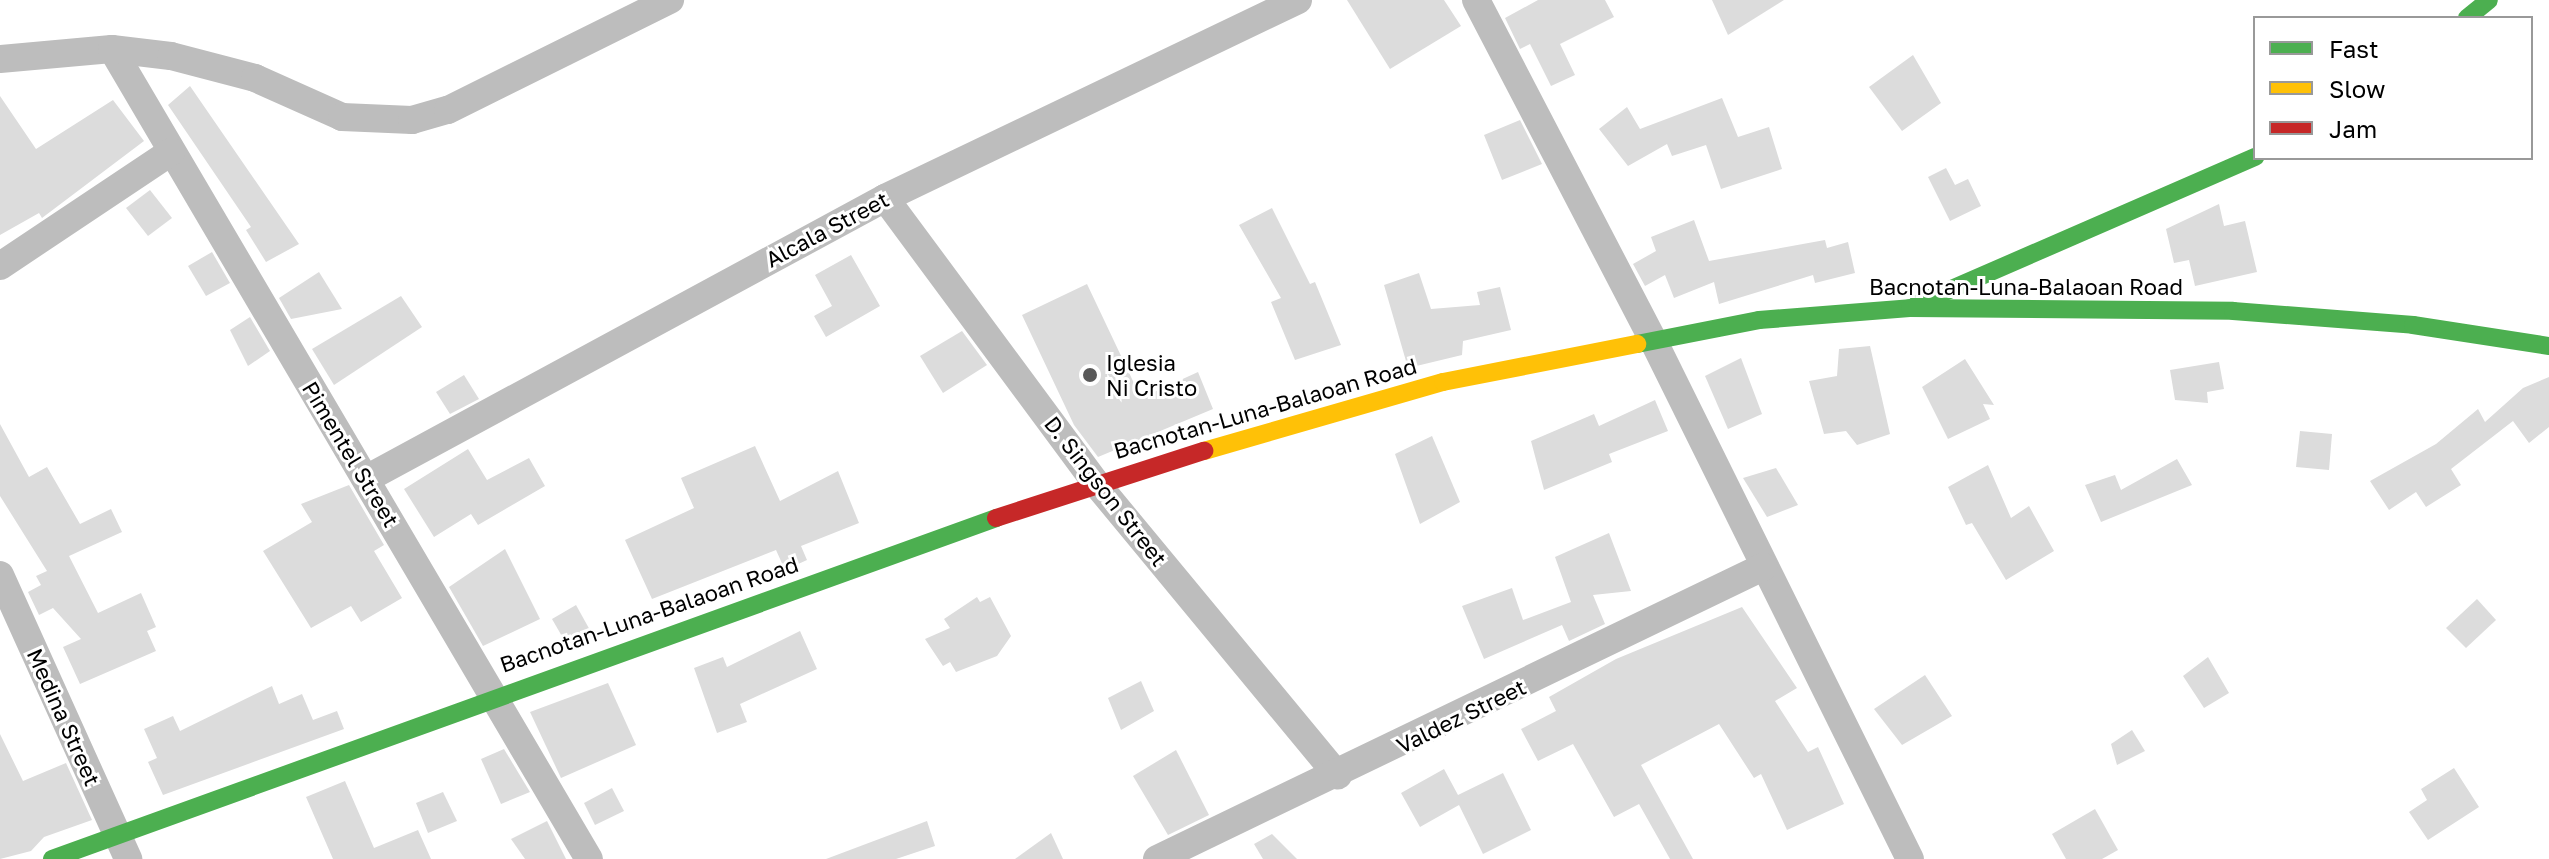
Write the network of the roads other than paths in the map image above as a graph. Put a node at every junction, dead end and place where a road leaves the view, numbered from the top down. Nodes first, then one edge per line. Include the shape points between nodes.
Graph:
1 (670, 0) edge
2 (1298, 0) edge
3 (1476, 0) edge
4 (2489, 0) edge
5 (2469, 16) edge
6 (112, 49) junction
7 (0, 59) edge
8 (171, 152) junction
9 (2253, 158) edge
10 (885, 198) junction
11 (0, 266) edge
12 (1910, 308) junction
13 (1653, 340) junction
14 (2549, 346) edge
15 (366, 479) junction
16 (1095, 482) junction
17 (1763, 567) junction
18 (0, 575) edge
19 (496, 694) junction
20 (1338, 776) junction
21 (123, 847) edge
22 (52, 859) edge
23 (589, 859) edge
24 (1157, 859) edge
25 (1910, 859) edge

1 - 6 street via 448,110 412,120 342,117 215,65
2 - 10 street, Alcala Street
3 - 13 street
4 - 5 main road
6 - 7 street
6 - 8 street, Pimentel Street
8 - 11 street
8 - 15 street, Pimentel Street
9 - 12 main road via 2137,213 1993,266
10 - 15 street, Alcala Street
10 - 16 street, D. Singson Street
12 - 13 main road, Bacnotan-Luna-Balaoan Road via 1759,320
12 - 14 main road, Bacnotan-Luna-Balaoan Road via 2233,311 2413,325
13 - 16 main road, Bacnotan-Luna-Balaoan Road via 1443,382
13 - 17 street
15 - 19 street, Pimentel Street
16 - 19 main road, Bacnotan-Luna-Balaoan Road
16 - 20 street, D. Singson Street
17 - 20 street, Valdez Street
17 - 25 street
18 - 21 street, Medina Street
19 - 21 main road, Bacnotan-Luna-Balaoan Road
19 - 23 street, Pimentel Street
20 - 24 street, Valdez Street
21 - 22 main road, Bacnotan-Luna-Balaoan Road

